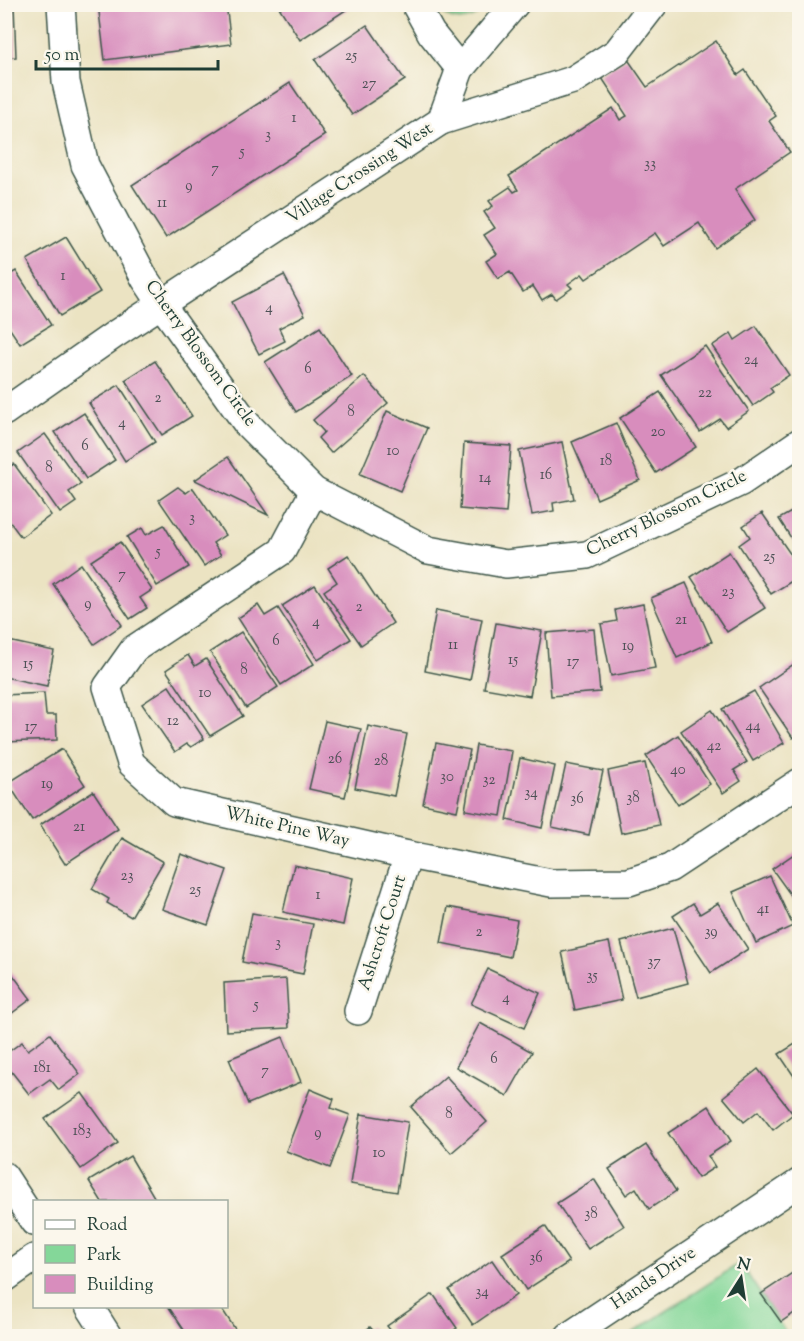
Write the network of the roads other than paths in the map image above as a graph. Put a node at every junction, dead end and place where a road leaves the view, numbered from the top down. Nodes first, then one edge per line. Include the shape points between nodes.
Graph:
1 (61, 4) edge
2 (415, 4) edge
3 (515, 4) edge
4 (654, 4) edge
5 (460, 69) junction
6 (441, 121) junction
7 (162, 305) junction
8 (4, 412) edge
9 (800, 442) edge
10 (314, 491) junction
11 (800, 782) edge
12 (408, 855) junction
13 (358, 1011) dead end
14 (4, 1176) edge
15 (800, 1182) edge
16 (33, 1220) edge
17 (33, 1259) edge
18 (4, 1279) edge
19 (90, 1308) edge
20 (108, 1336) edge
21 (569, 1336) edge

1 - 7 street, Cherry Blossom Circle via 66,82 85,165
2 - 5 street via 431,33
3 - 5 street, Village Crossing West
4 - 6 street via 617,52 573,80
5 - 6 street, Village Crossing West
6 - 7 street, Village Crossing West
7 - 8 street, Village Crossing West
7 - 10 street, Cherry Blossom Circle via 247,424
9 - 10 street, Cherry Blossom Circle via 741,482 586,555 506,564 428,550
10 - 12 street, White Pine Way via 282,551 134,649 107,687 131,763 174,802
11 - 12 street, White Pine Way via 670,868 629,882 551,883
12 - 13 street, Ashcroft Court
14 - 16 street
15 - 21 street, Hands Drive
17 - 18 street
19 - 20 street

